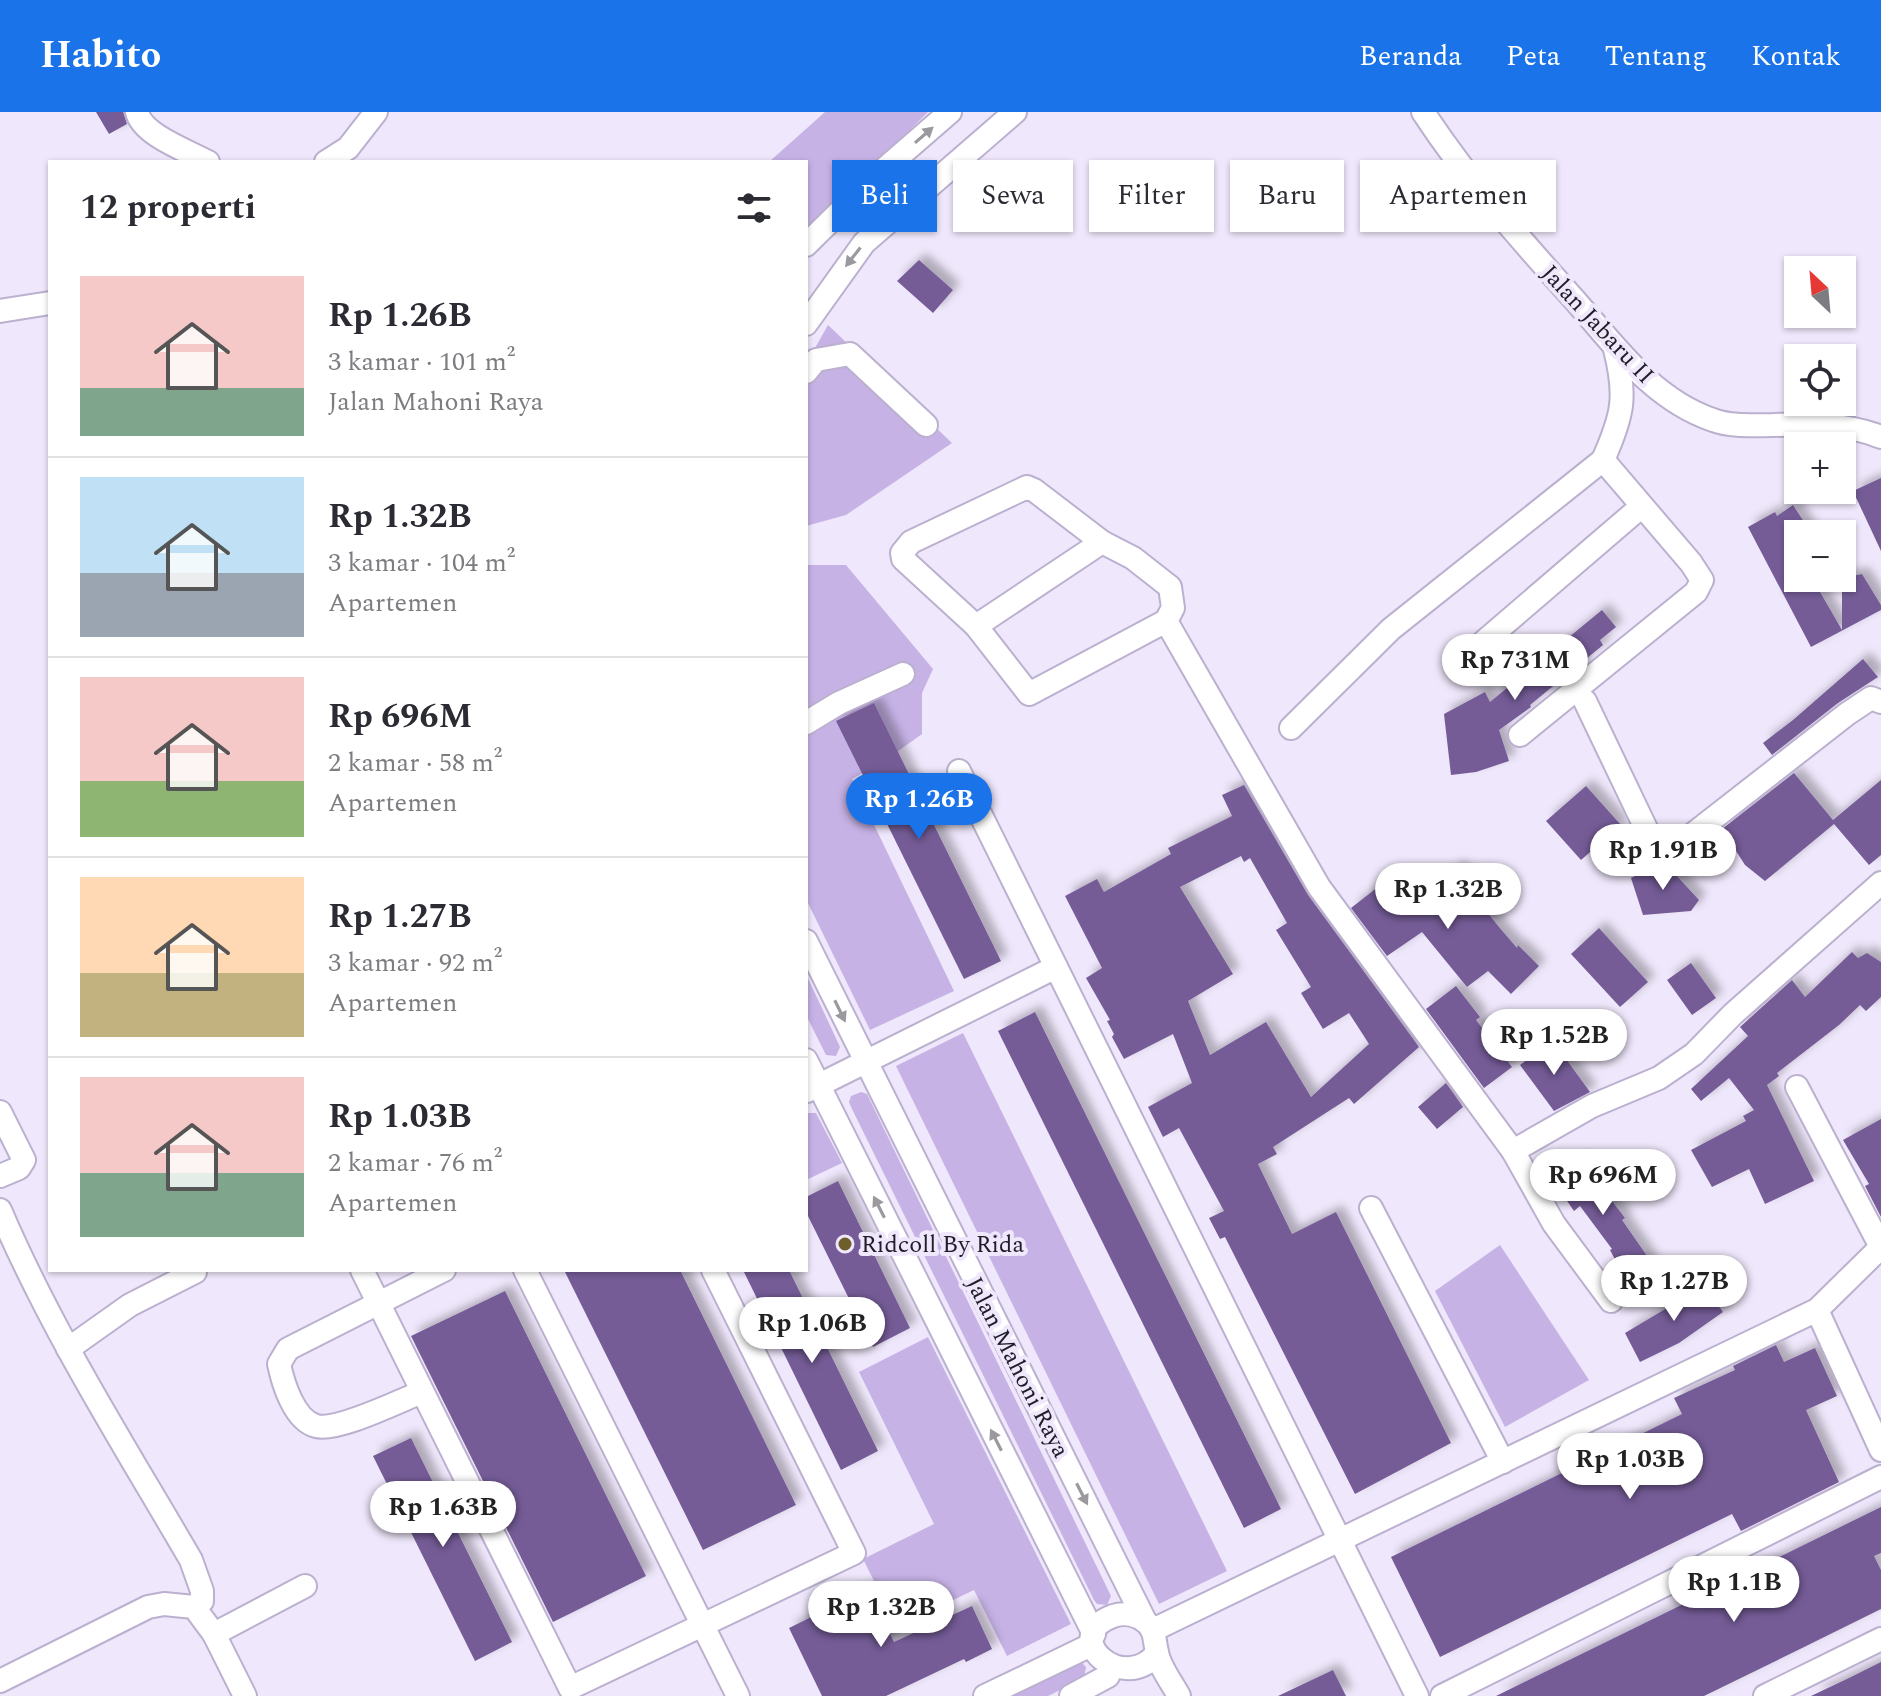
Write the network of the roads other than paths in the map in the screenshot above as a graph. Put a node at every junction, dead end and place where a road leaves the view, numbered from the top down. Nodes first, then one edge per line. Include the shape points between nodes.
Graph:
1 (137, 112) edge
2 (376, 112) edge
3 (950, 112) edge
4 (1015, 112) edge
5 (1423, 112) edge
6 (204, 160) edge
7 (329, 160) edge
8 (808, 243) edge
9 (48, 303) edge
10 (0, 311) edge
11 (808, 321) edge
12 (1615, 348) junction
13 (808, 370) edge
14 (926, 425) dead end
15 (1881, 437) edge
16 (1603, 460) junction
17 (1642, 506) junction
18 (1102, 542) junction
19 (1166, 621) junction
20 (976, 626) junction
21 (1459, 663) dead end
22 (903, 674) dead end
23 (1585, 701) dead end
24 (1881, 702) edge
25 (808, 722) edge
26 (1291, 728) dead end
27 (1520, 735) dead end
28 (959, 771) dead end
29 (1881, 883) edge
30 (808, 945) edge
31 (1056, 967) junction
32 (865, 1062) junction
33 (1797, 1087) dead end
34 (812, 1088) edge
35 (0, 1112) edge
36 (1513, 1151) junction
37 (0, 1176) edge
38 (1371, 1208) dead end
39 (0, 1210) edge
40 (1881, 1246) edge
41 (195, 1272) dead end
42 (363, 1272) edge
43 (440, 1272) edge
44 (526, 1272) edge
45 (714, 1272) edge
46 (1611, 1301) dead end
47 (378, 1303) junction
48 (1817, 1310) junction
49 (68, 1349) junction
50 (422, 1392) junction
51 (1881, 1450) edge
52 (1503, 1462) junction
53 (1881, 1477) edge
54 (1340, 1542) junction
55 (305, 1586) dead end
56 (194, 1607) junction
57 (701, 1624) junction
58 (1149, 1625) junction
59 (214, 1634) junction
60 (1881, 1639) edge
61 (1092, 1640) junction
62 (1157, 1653) junction
63 (0, 1681) edge
64 (1118, 1681) junction
65 (562, 1692) edge
66 (245, 1696) edge
67 (738, 1696) edge
68 (985, 1696) edge
69 (1071, 1696) edge
70 (1179, 1696) edge
71 (1417, 1696) edge
72 (1442, 1696) edge
73 (1765, 1696) edge

1 - 6 street via 149,130
2 - 7 street via 348,148
8 -> 3 street
4 -> 11 street via 864,243
5 - 12 street, Jalan Jabaru II via 1473,185
9 - 10 street
12 - 15 street, Jalan Jabaru II via 1666,397 1715,421 1848,426
12 - 16 street via 1624,404
13 - 14 street via 816,360 850,354
16 - 17 street
16 - 26 street via 1391,629
17 - 21 street
17 - 27 street via 1702,580 1696,592
18 - 19 street via 1170,587 1173,608
18 - 20 street
18 - 20 street via 1027,487 911,542 903,559
19 - 20 street via 1029,694
19 - 36 street via 1319,887
22 - 25 street
23 - 24 street via 1651,839 1667,848 1683,842 1847,714 1871,698
28 - 31 street
29 - 36 street via 1694,1054 1659,1078 1592,1106
30 -> 32 street, Jalan Mahoni Raya
31 - 32 street
31 - 54 street
32 - 34 street
32 -> 58 street, Jalan Mahoni Raya
33 - 40 street
61 -> 34 street
35 - 37 street via 24,1160
36 - 46 street via 1554,1224
38 - 52 street
39 - 49 street
40 - 48 street
41 - 49 street via 130,1305
42 - 47 street
43 - 47 street
44 - 57 street
45 - 57 street via 854,1553
47 - 50 street
47 - 50 street via 288,1349 279,1364 282,1380 299,1414 314,1425 333,1427
48 - 51 street
48 - 52 street
49 - 56 street via 191,1560 202,1591 202,1601
50 - 65 street
52 - 54 street
53 - 72 street
54 - 58 street
54 - 71 street
55 - 59 street
56 - 59 street
56 - 63 street via 148,1607
57 - 65 street
57 - 67 street
58 - 61 street via 1134,1615 1110,1617
58 - 62 street
59 - 66 street
60 - 73 street
61 - 64 street via 1095,1663
61 - 68 street
62 - 64 street via 1137,1677
62 - 70 street
64 - 69 street

